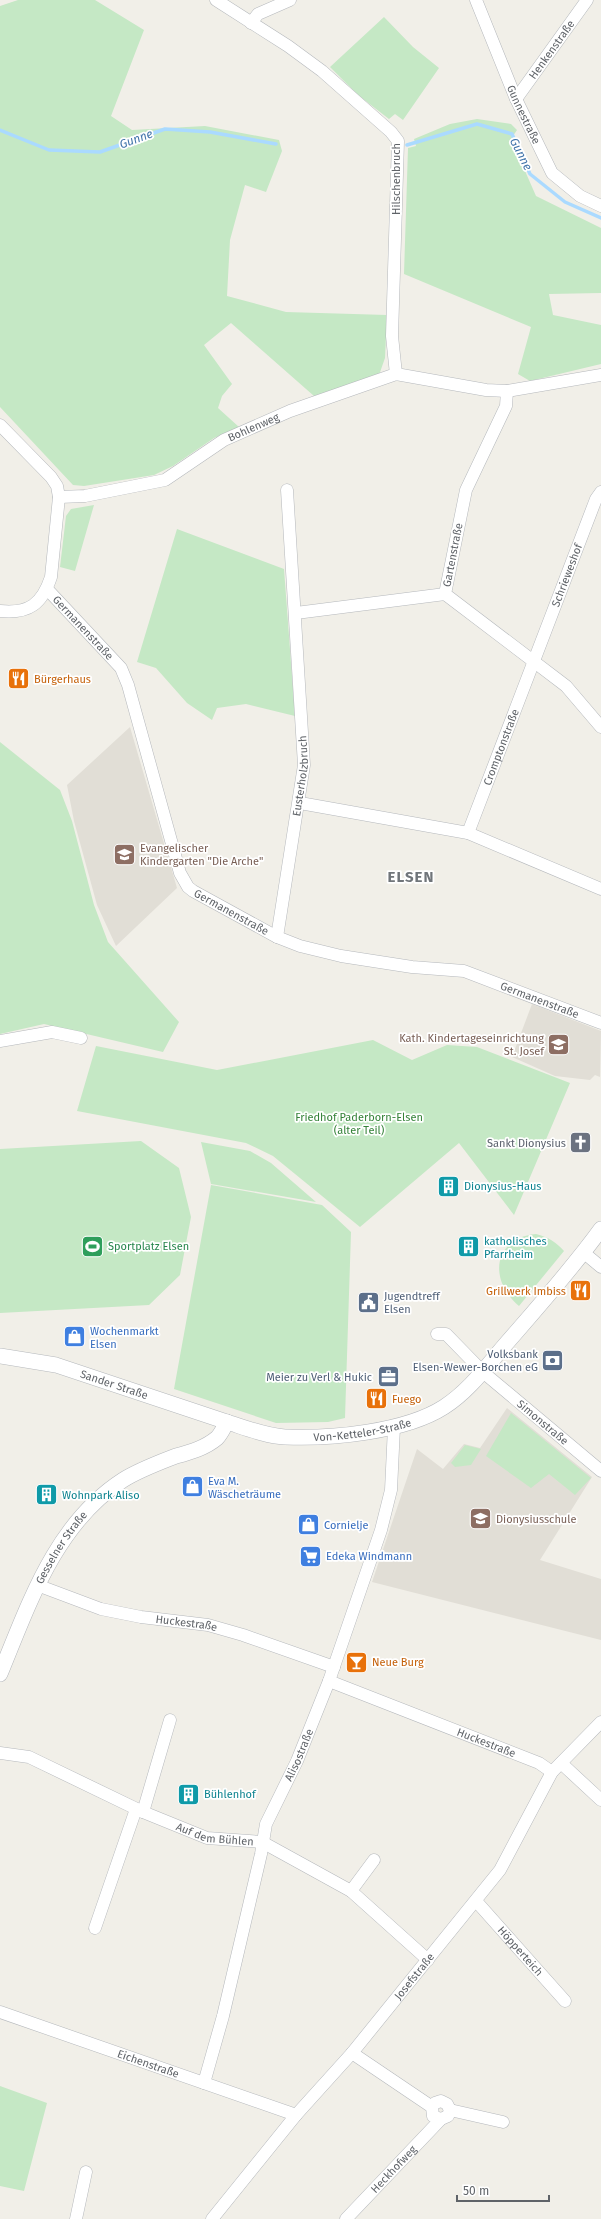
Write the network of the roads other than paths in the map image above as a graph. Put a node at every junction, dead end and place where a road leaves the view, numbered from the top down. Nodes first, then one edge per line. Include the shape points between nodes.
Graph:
1 (216, 0) edge
2 (290, 0) edge
3 (476, 0) edge
4 (587, 0) edge
5 (251, 23) junction
6 (516, 99) junction
7 (601, 206) edge
8 (396, 374) junction
9 (601, 375) edge
10 (507, 391) junction
11 (0, 425) edge
12 (287, 490) dead end
13 (601, 492) edge
14 (59, 497) junction
15 (47, 589) junction
16 (445, 594) junction
17 (0, 611) edge
18 (296, 613) junction
19 (535, 661) junction
20 (601, 728) edge
21 (300, 803) junction
22 (468, 833) junction
23 (601, 889) edge
24 (277, 937) junction
25 (601, 1023) edge
26 (81, 1038) dead end
27 (0, 1041) edge
28 (601, 1229) edge
29 (583, 1252) junction
30 (601, 1267) edge
31 (437, 1334) dead end
32 (0, 1356) edge
33 (484, 1373) junction
34 (227, 1422) junction
35 (394, 1427) junction
36 (601, 1471) edge
37 (37, 1585) junction
38 (334, 1667) junction
39 (0, 1674) edge
40 (329, 1681) junction
41 (170, 1720) dead end
42 (601, 1722) edge
43 (0, 1753) edge
44 (556, 1768) junction
45 (601, 1800) edge
46 (140, 1810) junction
47 (262, 1842) junction
48 (374, 1860) dead end
49 (351, 1891) junction
50 (476, 1901) junction
51 (95, 1928) dead end
52 (428, 1960) junction
53 (565, 2001) dead end
54 (0, 2012) edge
55 (352, 2054) junction
56 (204, 2083) junction
57 (432, 2107) junction
58 (450, 2110) junction
59 (296, 2115) junction
60 (440, 2119) junction
61 (503, 2122) dead end
62 (86, 2172) dead end
63 (76, 2219) edge
64 (212, 2219) edge
65 (346, 2219) edge

1 - 5 street, Hilschenbruch
2 - 5 street via 258,14
3 - 6 street, Gunnestraße
4 - 6 street, Henkenstraße
5 - 8 street, Hilschenbruch via 322,71 398,141 392,336
6 - 7 street, Gunnestraße via 552,173 580,196
8 - 10 street, Bohlenweg via 486,390
8 - 14 street, Bohlenweg via 290,411 224,440 165,480 85,496
9 - 10 street, Bohlenweg
10 - 16 street, Gartenstraße via 506,406 466,490
11 - 14 street via 51,477 57,486
12 - 18 street, Eusterholzbruch
13 - 19 street, Schrieweshof via 596,499
14 - 15 street
15 - 17 street via 41,598 25,610
15 - 24 street, Germanenstraße via 123,672 180,873 188,887
16 - 18 street
16 - 19 street, Gartenstraße
18 - 21 street, Eusterholzbruch via 304,765
19 - 20 street, Gartenstraße via 566,686
19 - 22 street, Cromptonstraße
21 - 22 street
21 - 24 street, Eusterholzbruch
22 - 23 street
24 - 25 street, Germanenstraße via 312,950 341,956 412,967 464,971
26 - 27 street via 52,1032
28 - 29 street, Von-Ketteler-Straße
29 - 30 street
29 - 33 street, Von-Ketteler-Straße
31 - 33 street via 446,1334
32 - 34 street, Sander Straße via 56,1365
33 - 35 street, Von-Ketteler-Straße via 445,1407 423,1418
33 - 36 street, Simonstraße
34 - 35 street, Von-Ketteler-Straße via 284,1437 332,1435
34 - 37 street, Gesselner Straße via 217,1437 199,1449 149,1467 124,1480 104,1495 86,1512 56,1550
35 - 38 street, Alisostraße via 391,1490 373,1555
37 - 38 street, Huckestraße via 101,1609 208,1625
37 - 39 street, Gesselner Straße
38 - 40 street, Alisostraße
40 - 44 street, Huckestraße
40 - 47 street, Alisostraße via 298,1761 266,1824
41 - 46 street
42 - 44 street, Josefstraße
43 - 46 street, Auf dem Bühlen via 29,1757
44 - 45 street, Huckestraße
44 - 50 street, Josefstraße via 500,1870
46 - 47 street, Auf dem Bühlen via 207,1838
46 - 51 street
47 - 49 street, Auf dem Bühlen
47 - 56 street, Alisostraße via 223,2016
48 - 49 street
49 - 52 street, Auf dem Bühlen
50 - 52 street, Josefstraße
50 - 53 street, Höpperteich
52 - 55 street, Josefstraße
54 - 56 street, Eichenstraße
55 - 57 street
55 - 59 street, Josefstraße
56 - 59 street, Eichenstraße
57 - 58 street via 435,2102 441,2101 447,2104
57 - 60 street via 433,2116
58 - 60 street, Heckhofweg via 448,2116
58 - 61 street
59 - 64 street, Josefstraße
60 - 65 street, Heckhofweg
62 - 63 street

